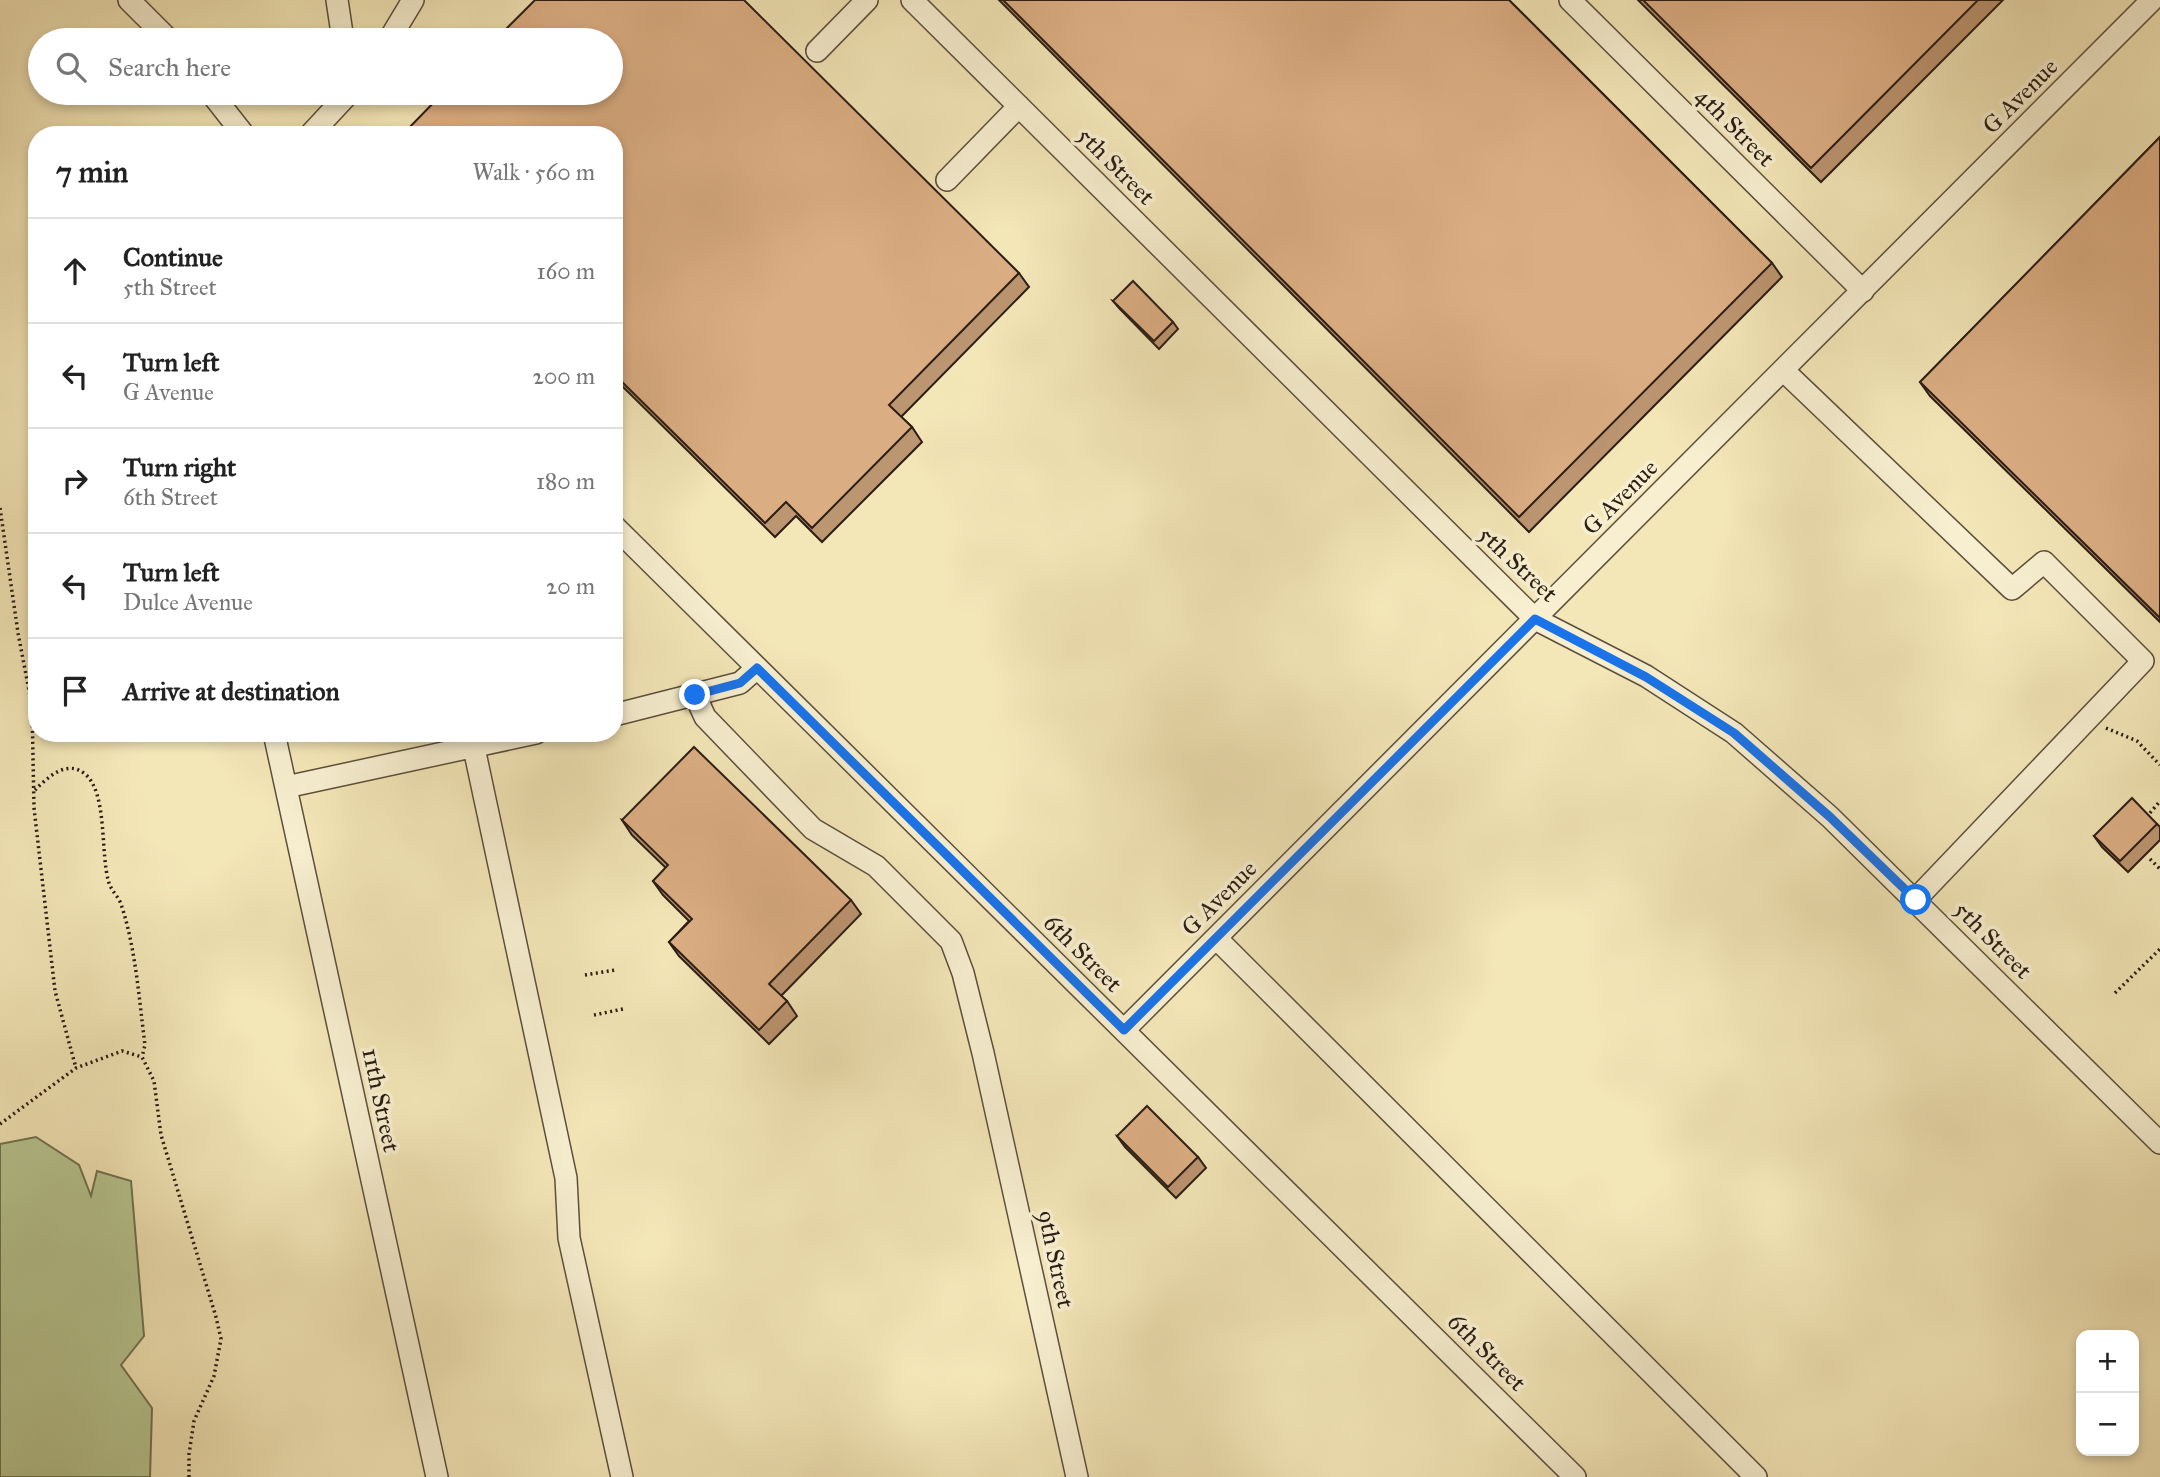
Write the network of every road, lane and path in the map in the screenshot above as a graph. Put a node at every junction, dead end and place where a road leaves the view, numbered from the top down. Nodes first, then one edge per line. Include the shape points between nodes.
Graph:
1 (129, 0) edge
2 (338, 0) edge
3 (413, 0) edge
4 (867, 0) edge
5 (912, 0) edge
6 (1570, 0) edge
7 (2151, 0) edge
8 (157, 28) edge
9 (342, 28) edge
10 (396, 28) edge
11 (817, 51) dead end
12 (220, 105) edge
13 (338, 105) edge
14 (1018, 106) junction
15 (237, 126) edge
16 (318, 126) edge
17 (947, 180) dead end
18 (1863, 291) junction
19 (1783, 370) junction
20 (0, 508) edge
21 (623, 535) edge
22 (1535, 619) junction
23 (757, 668) junction
24 (28, 681) edge
25 (695, 695) junction
26 (623, 713) edge
27 (2101, 726) dead end
28 (33, 742) edge
29 (276, 742) edge
30 (499, 742) edge
31 (474, 748) junction
32 (2160, 765) edge
33 (286, 787) junction
34 (34, 792) junction
35 (2160, 802) edge
36 (2150, 813) edge
37 (2150, 859) dead end
38 (2160, 869) edge
39 (1916, 900) junction
40 (1216, 938) junction
41 (2160, 948) edge
42 (615, 970) dead end
43 (585, 975) dead end
44 (2115, 993) dead end
45 (623, 1009) dead end
46 (594, 1016) dead end
47 (1124, 1030) junction
48 (142, 1057) junction
49 (76, 1068) junction
50 (0, 1124) edge
51 (2160, 1143) edge
52 (189, 1477) edge
53 (437, 1477) edge
54 (622, 1477) edge
55 (1077, 1477) edge
56 (1576, 1477) edge
57 (1756, 1477) edge

1 - 8 lane
2 - 9 lane
3 - 10 lane
4 - 11 lane
5 - 14 lane, 5th Street
6 - 18 lane, 4th Street
7 - 18 lane, G Avenue
12 - 15 lane
13 - 16 lane
14 - 17 lane
14 - 22 lane, 5th Street
18 - 19 lane, G Avenue
19 - 22 lane, G Avenue
19 - 39 lane via 2012,589 2044,562 2143,661
20 - 24 path
21 - 23 lane, 6th Street
22 - 39 lane, 5th Street via 1646,677 1734,733
22 - 40 lane, G Avenue
23 - 25 lane via 740,683
23 - 47 lane, 6th Street
25 - 26 lane
25 - 55 lane, 9th Street via 705,717 813,829 876,866 951,942 983,1053
27 - 32 path via 2137,741
28 - 34 path
29 - 33 lane, 11th Street
30 - 31 lane
31 - 33 lane
31 - 54 lane via 564,1166 569,1238
33 - 53 lane, 11th Street
34 - 48 path via 50,774 68,768 84,773 96,788 109,883 121,904 132,947 145,1045
34 - 49 path via 55,991
35 - 36 path
37 - 38 path
39 - 51 lane, 5th Street
40 - 47 lane, G Avenue
40 - 57 lane
41 - 44 path
42 - 43 path
45 - 46 path
47 - 56 lane, 6th Street
48 - 49 path via 122,1051
48 - 52 path via 154,1081 161,1135 221,1339 214,1376 194,1422
49 - 50 path

